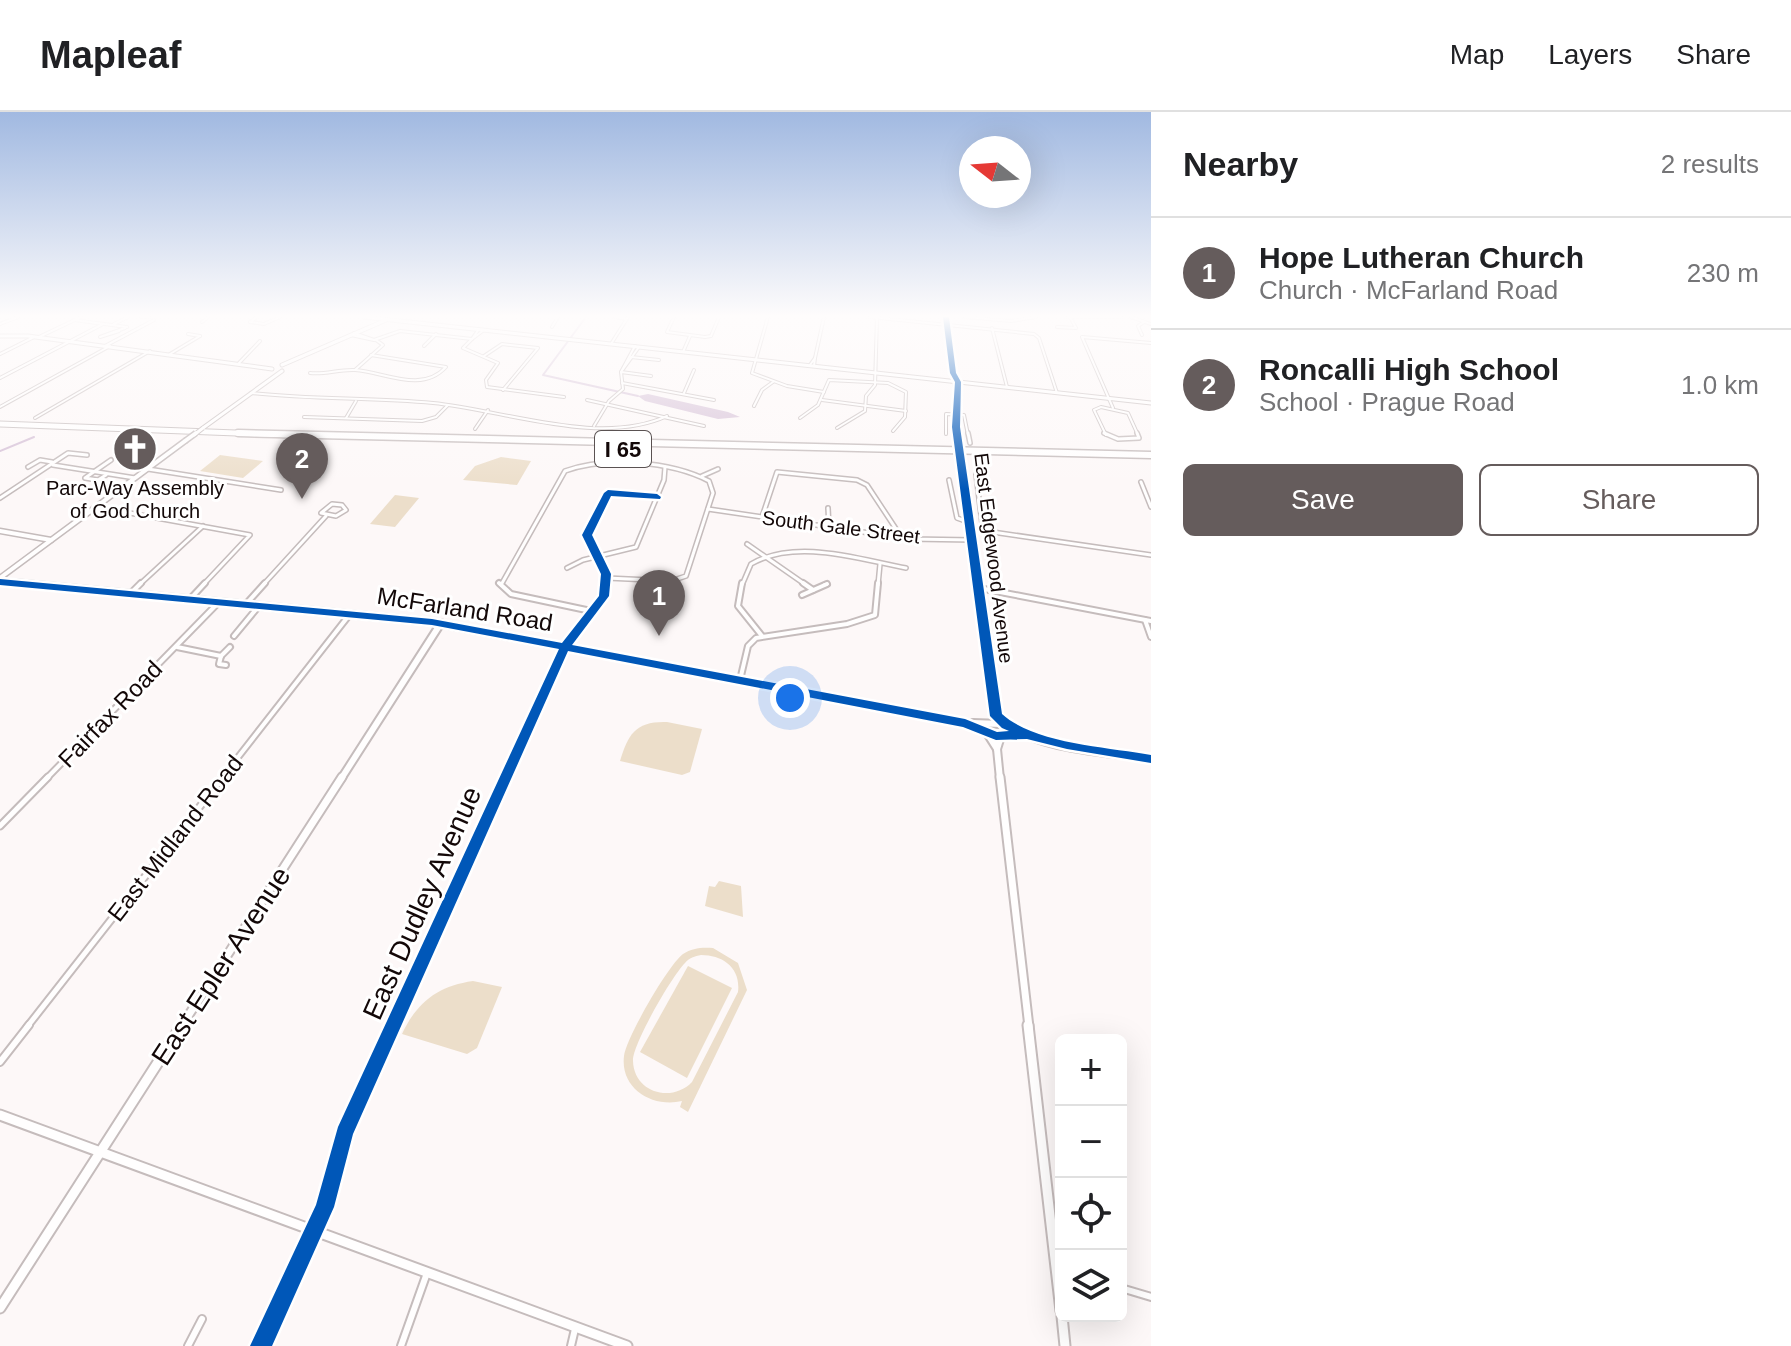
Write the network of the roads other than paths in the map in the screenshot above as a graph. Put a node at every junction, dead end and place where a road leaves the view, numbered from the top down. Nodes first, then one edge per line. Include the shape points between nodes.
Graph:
1 (57, 375) edge
2 (110, 375) edge
3 (270, 375) edge
4 (274, 375) edge
5 (383, 375) edge
6 (441, 375) edge
7 (492, 375) edge
8 (516, 375) edge
9 (621, 375) edge
10 (640, 375) edge
11 (692, 375) edge
12 (754, 375) edge
13 (876, 375) edge
14 (892, 375) edge
15 (951, 375) edge
16 (954, 375) edge
17 (1004, 375) edge
18 (1051, 375) edge
19 (1099, 375) edge
20 (651, 376) dead end
21 (946, 380) junction
22 (266, 382) junction
23 (773, 382) junction
24 (874, 382) junction
25 (956, 382) junction
26 (622, 383) junction
27 (1007, 387) junction
28 (503, 390) junction
29 (956, 391) junction
30 (824, 392) junction
31 (251, 393) junction
32 (684, 393) junction
33 (1057, 393) junction
34 (564, 397) dead end
35 (1110, 398) junction
36 (587, 400) dead end
37 (714, 400) dead end
38 (822, 400) junction
39 (356, 401) junction
40 (608, 402) junction
41 (1151, 403) edge
42 (448, 405) junction
43 (754, 406) dead end
44 (0, 407) edge
45 (866, 407) junction
46 (1113, 408) junction
47 (488, 410) junction
48 (906, 411) junction
49 (956, 413) junction
50 (667, 416) junction
51 (304, 417) dead end
52 (35, 418) dead end
53 (346, 418) junction
54 (800, 418) dead end
55 (0, 426) edge
56 (594, 426) junction
57 (704, 426) dead end
58 (837, 428) dead end
59 (475, 429) dead end
60 (893, 431) dead end
61 (946, 434) dead end
62 (970, 443) dead end
63 (87, 455) dead end
64 (1151, 458) edge
65 (111, 460) dead end
66 (53, 463) junction
67 (28, 467) dead end
68 (665, 467) junction
69 (148, 469) junction
70 (718, 469) dead end
71 (94, 471) junction
72 (108, 474) junction
73 (976, 474) dead end
74 (702, 476) junction
75 (135, 478) junction
76 (949, 480) dead end
77 (1141, 482) dead end
78 (281, 490) dead end
79 (657, 497) junction
80 (0, 498) edge
81 (96, 507) junction
82 (1151, 507) edge
83 (828, 508) dead end
84 (708, 509) junction
85 (326, 516) junction
86 (762, 517) junction
87 (203, 526) junction
88 (971, 526) junction
89 (829, 527) junction
90 (0, 531) edge
91 (983, 531) junction
92 (902, 538) junction
93 (51, 540) junction
94 (973, 540) junction
95 (747, 544) dead end
96 (1151, 555) edge
97 (765, 556) junction
98 (597, 558) junction
99 (880, 564) junction
100 (567, 568) dead end
101 (906, 568) dead end
102 (607, 578) junction
103 (0, 580) edge
104 (827, 584) dead end
105 (979, 588) junction
106 (813, 590) junction
107 (129, 594) junction
108 (802, 595) dead end
109 (190, 600) junction
110 (218, 603) junction
111 (245, 605) junction
112 (258, 606) junction
113 (591, 611) junction
114 (350, 614) junction
115 (1148, 621) edge
116 (441, 623) junction
117 (234, 636) dead end
118 (762, 636) junction
119 (1151, 637) edge
120 (175, 647) junction
121 (230, 647) dead end
122 (565, 647) junction
123 (221, 656) junction
124 (226, 665) dead end
125 (740, 680) junction
126 (993, 709) junction
127 (986, 727) junction
128 (1003, 730) junction
129 (997, 749) junction
130 (1151, 759) edge
131 (0, 826) edge
132 (0, 1062) edge
133 (0, 1115) edge
134 (102, 1153) junction
135 (313, 1231) junction
136 (1056, 1250) edge
137 (427, 1272) junction
138 (1127, 1290) edge
139 (1151, 1297) edge
140 (0, 1308) edge
141 (202, 1319) dead end
142 (1062, 1322) edge
143 (576, 1327) junction
144 (188, 1346) edge
145 (261, 1346) edge
146 (401, 1346) edge
147 (571, 1346) edge
148 (627, 1346) edge
149 (1065, 1346) edge

1 - 44 street
2 - 52 street
3 - 22 main road
4 - 22 main road
5 - 6 street via 417,380
7 - 28 street via 485,385
8 - 28 street
9 - 26 street
10 - 20 street
11 - 32 street
12 - 23 street
13 - 24 street
14 - 21 main road
15 - 21 main road
16 - 25 main road, East Edgewood Avenue
17 - 27 street
18 - 33 street
19 - 35 street
21 - 25 main road
21 - 29 main road
22 - 31 main road
23 - 30 street
23 - 43 street via 763,388
24 - 30 street via 832,379
24 - 45 street
24 - 48 street via 903,389
25 - 27 main road
25 - 29 main road, East Edgewood Avenue
26 - 32 street
26 - 40 street
27 - 33 main road
28 - 34 street
29 - 49 main road, East Edgewood Avenue
30 - 38 street
31 - 39 street
31 - 69 main road, bridge
32 - 37 street
33 - 35 main road
35 - 41 main road
35 - 46 street
36 - 40 street
38 - 45 street
38 - 54 street
39 - 42 street
39 - 53 street
40 - 50 street
40 - 56 street
42 - 47 street
42 - 53 street via 424,421
45 - 48 street
45 - 58 street via 862,415
46 - 46 street via 1128,413 1140,436 1104,434 1094,410
47 - 56 street via 532,421
47 - 59 street
48 - 60 street
49 - 61 street, East Edgewood Avenue via 946,414
49 - 62 street, East Edgewood Avenue via 966,417
49 - 88 main road, East Edgewood Avenue, bridge
50 - 56 street via 652,426
50 - 57 street
51 - 53 street
55 - 64 highway, I 65 via 333,442
63 - 66 street via 68,453
65 - 71 street
66 - 67 street via 40,460
66 - 71 street
66 - 80 street
68 - 74 street
68 - 79 street
68 - 113 street via 568,469 499,584 511,594
69 - 75 main road
69 - 78 street
70 - 74 street
71 - 72 street
71 - 72 street via 85,478 97,480
72 - 75 street
73 - 91 street, East Edgewood Avenue
74 - 84 street via 713,489
75 - 81 main road
76 - 88 street, East Edgewood Avenue via 957,518
77 - 82 street
79 - 98 street via 637,547
79 - 98 street via 608,493 588,530
81 - 87 street
81 - 93 main road
83 - 89 street
84 - 86 street, South Gale Street
84 - 102 street via 685,577
85 - 85 street via 339,515 346,508 328,505 321,510
85 - 111 street
86 - 89 street, South Gale Street
86 - 92 street via 775,473 862,482
87 - 107 street
87 - 109 street via 250,535
88 - 91 street
88 - 94 main road, East Edgewood Avenue
89 - 92 street, South Gale Street
90 - 93 main road
91 - 96 street
92 - 94 street, South Gale Street
93 - 103 main road
94 - 105 main road, East Edgewood Avenue
95 - 97 street
97 - 99 street via 801,552
97 - 106 street
97 - 118 street via 747,570 738,605
98 - 100 street
98 - 102 street
99 - 101 street
99 - 118 street via 876,615 834,627
102 - 113 street, East Dudley Avenue via 604,596
103 - 107 main road, McFarland Road
104 - 106 street
105 - 115 street
105 - 126 main road, East Edgewood Avenue
106 - 108 street
107 - 109 main road, McFarland Road
109 - 110 main road, McFarland Road
110 - 111 main road, McFarland Road
110 - 120 street, Fairfax Road
111 - 112 main road, McFarland Road
112 - 114 main road, McFarland Road
112 - 117 street
113 - 122 street, East Dudley Avenue
114 - 116 main road, McFarland Road
114 - 132 street, East Midland Road
115 - 119 street
116 - 122 main road, McFarland Road
116 - 134 main road, East Epler Avenue
118 - 125 street via 748,646
120 - 123 street
120 - 131 street, Fairfax Road
121 - 123 street
122 - 125 main road, McFarland Road
122 - 135 street, East Dudley Avenue via 344,1133 329,1196
123 - 124 street via 219,664
125 - 127 main road, McFarland Road
126 - 127 main road, East Edgewood Avenue
126 - 128 main road, East Edgewood Avenue
127 - 128 main road
127 - 128 main road
127 - 129 main road
128 - 129 main road
128 - 130 main road
129 - 136 main road
133 - 134 main road
134 - 135 main road
134 - 140 main road, East Epler Avenue
135 - 137 main road
135 - 145 street, East Dudley Avenue
137 - 143 main road
137 - 146 street
138 - 139 street
141 - 144 street
142 - 149 main road
143 - 147 street
143 - 148 main road

